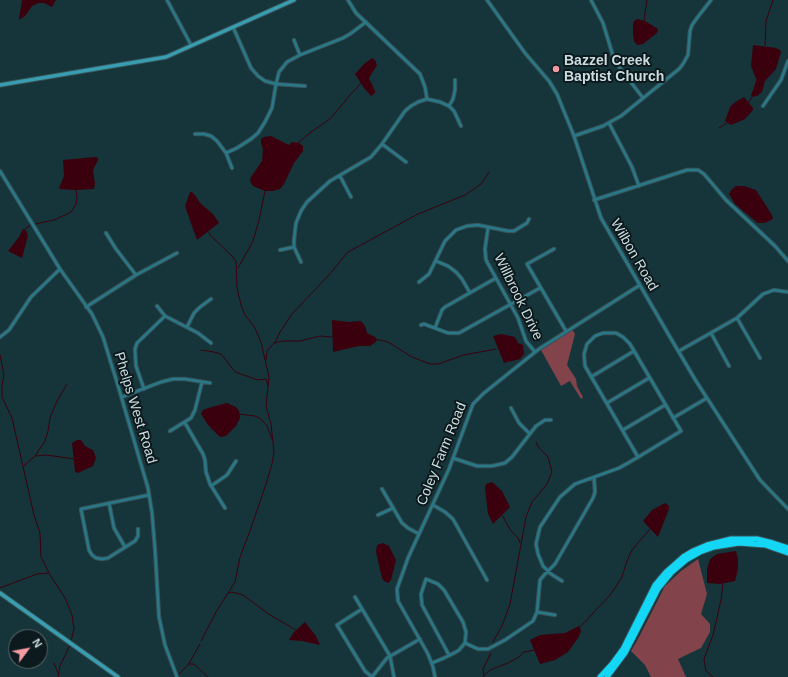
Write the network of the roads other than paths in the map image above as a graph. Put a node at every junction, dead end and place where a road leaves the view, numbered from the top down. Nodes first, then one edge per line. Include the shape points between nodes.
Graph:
1 (167, 0) edge
2 (294, 0) edge
3 (348, 0) edge
4 (487, 0) edge
5 (591, 0) edge
6 (711, 0) edge
7 (366, 22) junction
8 (233, 27) junction
9 (294, 40) dead end
10 (191, 45) junction
11 (300, 55) junction
12 (788, 61) edge
13 (455, 80) dead end
14 (276, 84) junction
15 (0, 85) edge
16 (305, 86) dead end
17 (644, 98) junction
18 (427, 99) junction
19 (449, 106) junction
20 (763, 106) dead end
21 (609, 122) junction
22 (461, 126) dead end
23 (195, 134) dead end
24 (574, 136) junction
25 (382, 144) junction
26 (226, 153) junction
27 (406, 162) dead end
28 (232, 168) dead end
29 (0, 171) edge
30 (340, 176) junction
31 (639, 186) junction
32 (351, 196) dead end
33 (594, 200) junction
34 (529, 219) dead end
35 (488, 228) junction
36 (106, 233) dead end
37 (294, 247) junction
38 (554, 249) dead end
39 (280, 250) dead end
40 (178, 253) dead end
41 (436, 261) junction
42 (788, 261) edge
43 (301, 262) dead end
44 (60, 269) junction
45 (136, 275) junction
46 (496, 278) junction
47 (419, 282) dead end
48 (640, 285) junction
49 (540, 288) junction
50 (788, 292) edge
51 (470, 293) junction
52 (211, 299) dead end
53 (511, 304) junction
54 (86, 306) junction
55 (156, 306) dead end
56 (165, 316) junction
57 (737, 318) junction
58 (420, 325) dead end
59 (187, 327) junction
60 (434, 328) junction
61 (566, 331) junction
62 (711, 333) junction
63 (0, 337) edge
64 (211, 343) dead end
65 (634, 351) junction
66 (678, 351) junction
67 (535, 352) junction
68 (760, 358) dead end
69 (729, 366) dead end
70 (591, 376) junction
71 (649, 378) junction
72 (202, 382) junction
73 (210, 383) dead end
74 (144, 389) junction
75 (122, 397) junction
76 (707, 398) junction
77 (607, 403) junction
78 (665, 404) junction
79 (511, 408) dead end
80 (673, 418) junction
81 (551, 420) dead end
82 (185, 422) junction
83 (623, 430) junction
84 (170, 431) dead end
85 (529, 433) junction
86 (638, 457) junction
87 (453, 458) junction
88 (236, 461) dead end
89 (594, 478) junction
90 (211, 486) junction
91 (382, 489) dead end
92 (149, 495) junction
93 (109, 503) junction
94 (433, 505) junction
95 (225, 508) dead end
96 (393, 508) junction
97 (788, 508) edge
98 (378, 515) dead end
99 (138, 529) dead end
100 (419, 534) junction
101 (125, 547) junction
102 (788, 548) edge
103 (788, 553) edge
104 (548, 571) junction
105 (487, 580) dead end
106 (562, 581) dead end
107 (0, 593) edge
108 (355, 597) dead end
109 (362, 610) junction
110 (537, 612) junction
111 (555, 614) dead end
112 (420, 639) junction
113 (464, 643) junction
114 (449, 655) junction
115 (390, 656) junction
116 (432, 663) junction
117 (118, 677) edge
118 (176, 677) edge
119 (372, 677) edge
120 (394, 677) edge
121 (435, 677) edge
122 (600, 677) edge
123 (607, 677) edge

1 - 10 street
2 - 8 street
3 - 7 street via 352,9
4 - 24 street, Wilbon Road via 554,89
5 - 17 street via 603,23 614,59
6 - 17 street via 692,25 689,51 683,64
7 - 11 street via 343,38
7 - 18 street via 420,74
8 - 10 street
8 - 14 street via 251,68 264,81
9 - 11 street
10 - 15 street via 166,57
11 - 14 street via 287,62 279,72
12 - 20 street via 781,80
13 - 19 street via 453,99
14 - 16 street
14 - 26 street via 272,108 258,133
17 - 21 street
18 - 19 street
18 - 25 street via 406,111
19 - 22 street
21 - 24 street
21 - 31 street
23 - 26 street via 211,136
24 - 33 street, Wilbon Road
25 - 27 street
25 - 30 street via 367,160
26 - 28 street
29 - 44 street, Phelps West Road
30 - 32 street
30 - 37 street via 320,189 301,211 294,232
31 - 33 street
31 - 42 street via 687,170 700,170 726,200 770,240
33 - 48 street, Wilbon Road via 601,218
34 - 35 street via 527,224 514,231
35 - 41 street via 467,226 456,230 445,241
35 - 46 street, Willbrook Drive via 486,260
36 - 45 street
37 - 39 street
37 - 43 street
38 - 49 street via 527,264
40 - 45 street
41 - 47 street via 430,274
41 - 51 street via 456,272
44 - 54 street, Phelps West Road
44 - 63 street via 31,298 9,330
45 - 54 street
46 - 51 street
46 - 53 street, Willbrook Drive
48 - 61 street, Coley Farm Road
48 - 66 street, Wilbon Road
49 - 53 street
49 - 61 street
50 - 57 street via 774,290 763,294
51 - 60 street via 445,307
52 - 59 street via 194,314
53 - 60 street via 459,333
53 - 67 street, Willbrook Drive via 526,341
54 - 75 street, Phelps West Road via 100,329
55 - 56 street
56 - 59 street
56 - 74 street via 137,343 135,349 136,366
57 - 62 street
57 - 68 street
58 - 60 street
59 - 64 street
61 - 67 street, Coley Farm Road
62 - 66 street
62 - 69 street
65 - 70 street
65 - 70 street via 627,341 616,333 595,336 587,344 584,354 585,366
65 - 71 street
66 - 76 street, Wilbon Road
67 - 87 street, Coley Farm Road via 475,401
70 - 77 street
71 - 77 street
71 - 78 street
72 - 73 street
72 - 74 street via 173,379
72 - 82 street via 196,410
74 - 75 street
75 - 92 street, Phelps West Road
76 - 80 street
76 - 97 street, Wilbon Road via 760,480
77 - 83 street
78 - 80 street
78 - 83 street
79 - 85 street via 519,423
80 - 86 street via 681,432
81 - 85 street via 542,421
82 - 84 street
82 - 90 street via 203,454
83 - 86 street
85 - 87 street via 512,457 503,463 478,466
86 - 89 street
87 - 94 street, Coley Farm Road
88 - 90 street via 227,475
89 - 104 street via 596,492 559,559
89 - 104 street via 578,483 565,492 540,527 536,540 537,550 541,563
90 - 95 street
91 - 96 street
92 - 93 street
92 - 118 street, Phelps West Road via 159,618
93 - 101 street via 114,528
93 - 101 street via 81,509 89,550 92,555 102,560
94 - 100 street, Coley Farm Road
94 - 105 street via 453,519
96 - 98 street
96 - 100 street via 404,525
99 - 101 street via 138,536
100 - 112 street, Coley Farm Road via 403,569 396,594
102 - 122 highway via 757,539 731,539 707,545 683,557 655,585 623,649
103 - 123 highway via 760,544 735,543 704,550 686,560 658,589 625,653
104 - 106 street
104 - 110 street via 540,582
107 - 117 street
108 - 109 street
109 - 115 street
109 - 119 street via 337,625
110 - 111 street
110 - 113 street via 531,623 491,648 481,650
112 - 115 street
112 - 116 street, Coley Farm Road
113 - 114 street
113 - 114 street via 465,626 446,592 438,584 426,579 421,594 422,605
114 - 116 street
115 - 119 street
115 - 120 street
116 - 121 street, Coley Farm Road

